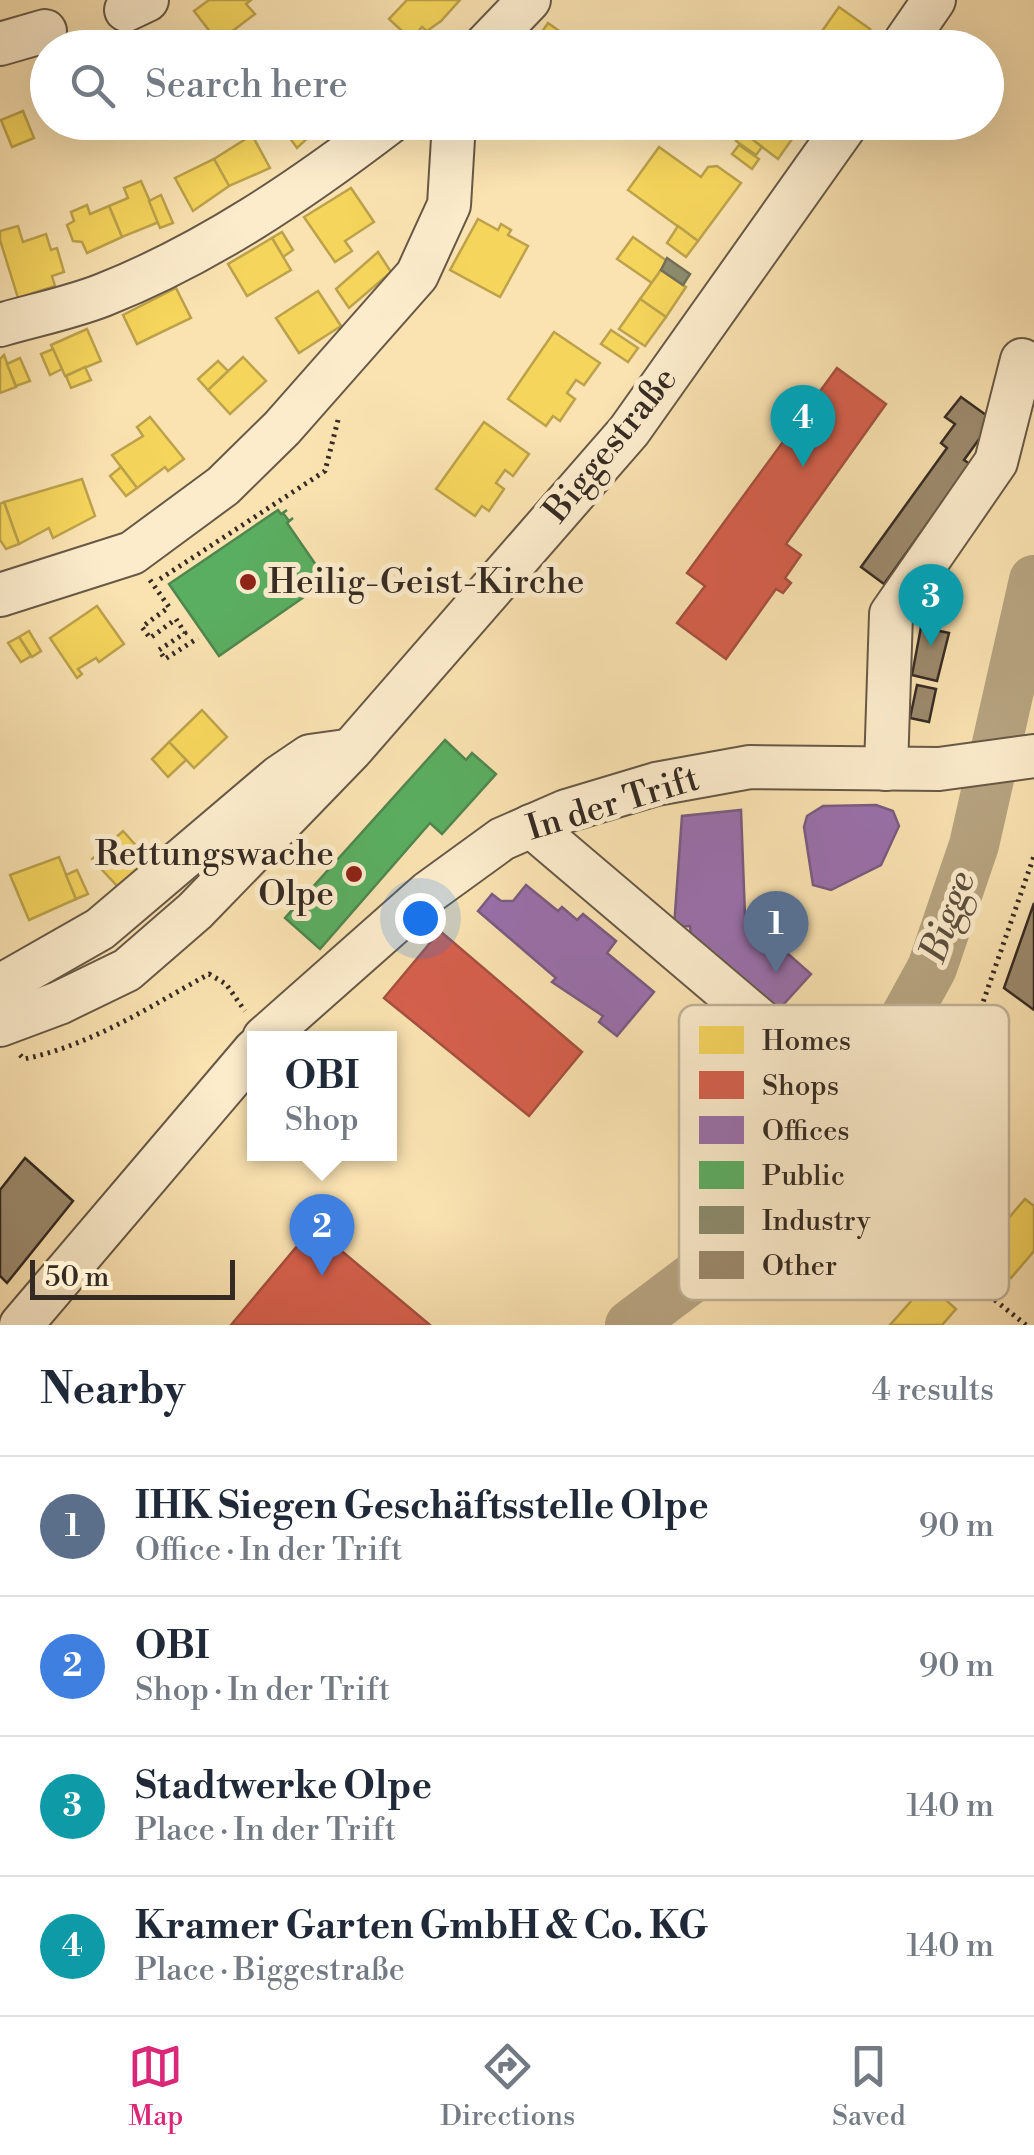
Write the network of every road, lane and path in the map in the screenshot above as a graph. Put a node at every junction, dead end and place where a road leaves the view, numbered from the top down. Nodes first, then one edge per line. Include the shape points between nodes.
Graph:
1 (529, 0) edge
2 (934, 0) edge
3 (500, 30) edge
4 (913, 30) edge
5 (30, 35) edge
6 (0, 44) edge
7 (366, 140) edge
8 (453, 140) edge
9 (835, 140) edge
10 (0, 326) edge
11 (1022, 360) dead end
12 (339, 416) dead end
13 (153, 584) dead end
14 (0, 596) edge
15 (169, 606) dead end
16 (198, 638) dead end
17 (351, 750) junction
18 (1034, 756) edge
19 (886, 769) junction
20 (531, 826) junction
21 (1034, 856) edge
22 (0, 986) edge
23 (742, 1005) edge
24 (982, 1005) edge
25 (254, 1031) edge
26 (266, 1031) edge
27 (5, 1035) edge
28 (247, 1051) edge
29 (995, 1300) edge
30 (20, 1325) edge
31 (1026, 1325) edge

1 - 3 street
2 - 4 street
5 - 6 street
7 - 10 street via 294,194 179,260 101,296
8 - 14 street via 449,205 418,275 282,428 223,486 132,552
9 - 17 street, Biggestraße via 629,431
11 - 19 street via 996,462 891,614
12 - 13 path via 325,471
15 - 16 path via 142,627 150,638 176,620 185,633 159,650 165,659
17 - 22 street via 310,756 212,829 100,929
17 - 27 street, Biggestraße via 127,970
18 - 19 street, In der Trift
19 - 20 street, In der Trift via 750,767 656,784
20 - 23 street
20 - 26 street, In der Trift via 429,892
21 - 24 path
25 - 27 path via 226,984 209,974 54,1053 24,1058
28 - 30 street, In der Trift
29 - 31 path

